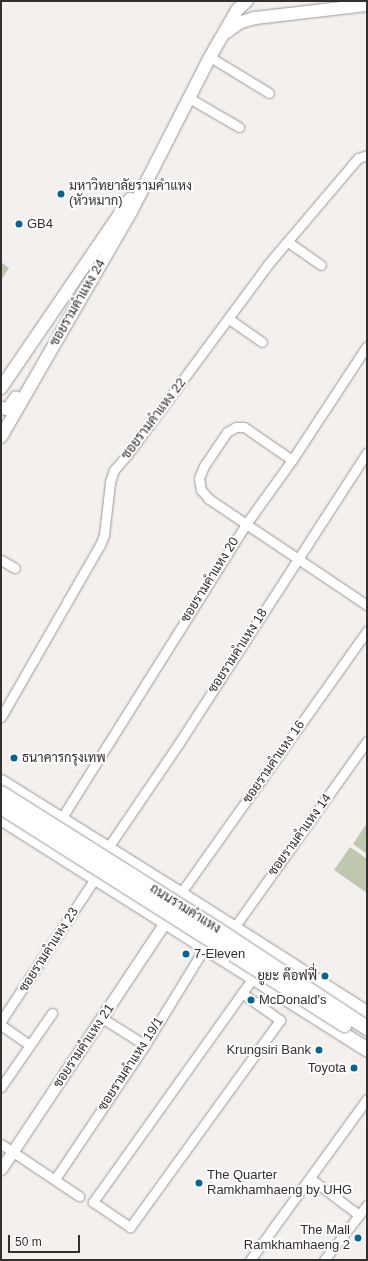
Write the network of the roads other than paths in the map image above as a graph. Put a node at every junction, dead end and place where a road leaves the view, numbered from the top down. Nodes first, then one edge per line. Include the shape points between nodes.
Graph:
1 (242, 1) edge
2 (367, 5) edge
3 (265, 16) junction
4 (222, 37) junction
5 (210, 57) junction
6 (268, 93) dead end
7 (189, 98) junction
8 (239, 127) dead end
9 (367, 155) edge
10 (154, 168) junction
11 (288, 242) junction
12 (321, 265) dead end
13 (228, 319) junction
14 (59, 338) junction
15 (262, 342) dead end
16 (367, 346) edge
17 (3, 385) edge
18 (1, 394) edge
19 (1, 408) edge
20 (1, 437) edge
21 (367, 452) edge
22 (292, 460) junction
23 (246, 524) junction
24 (298, 559) junction
25 (1, 560) edge
26 (15, 568) dead end
27 (367, 604) edge
28 (367, 631) edge
29 (1, 717) edge
30 (367, 741) edge
31 (1, 782) edge
32 (1, 793) edge
33 (36, 804) junction
34 (1, 807) edge
35 (1, 818) edge
36 (60, 819) junction
37 (20, 830) junction
38 (107, 849) junction
39 (96, 877) junction
40 (180, 894) junction
41 (165, 922) junction
42 (233, 929) junction
43 (205, 947) junction
44 (252, 978) junction
45 (242, 993) junction
46 (52, 1013) dead end
47 (367, 1014) edge
48 (102, 1018) junction
49 (1, 1021) edge
50 (1, 1026) edge
51 (367, 1028) edge
52 (367, 1039) edge
53 (30, 1045) junction
54 (145, 1045) junction
55 (367, 1049) edge
56 (2, 1084) edge
57 (367, 1099) edge
58 (1, 1144) edge
59 (13, 1151) junction
60 (1, 1169) edge
61 (310, 1178) junction
62 (55, 1179) junction
63 (79, 1196) dead end
64 (367, 1205) edge
65 (359, 1215) junction
66 (250, 1260) edge
67 (324, 1260) edge

1 - 3 main road via 250,9
1 - 4 main road, ซอยรามคำแหง 24
2 - 3 main road
3 - 4 main road via 241,22
4 - 5 main road, ซอยรามคำแหง 24
5 - 6 street
5 - 7 main road, ซอยรามคำแหง 24
7 - 8 street
7 - 10 main road, ซอยรามคำแหง 24
9 - 11 street, ซอยรามคำแหง 22 via 355,162
10 - 14 main road, ซอยรามคำแหง 24
10 - 17 main road, ซอยรามคำแหง 24 via 141,183
11 - 12 street
11 - 13 street, ซอยรามคำแหง 22
13 - 15 street
13 - 29 street, ซอยรามคำแหง 22 via 114,470 110,482 104,535 100,545
14 - 19 main road via 36,364 8,409
14 - 20 main road, ซอยรามคำแหง 24
16 - 22 street, ซอยรามคำแหง 20
17 - 18 main road, ซอยรามคำแหง 24
21 - 24 street, ซอยรามคำแหง 18
22 - 23 street, ซอยรามคำแหง 20
22 - 23 street via 244,427 236,427 228,432 204,466 199,478 201,490 208,499
23 - 24 street
23 - 36 street, ซอยรามคำแหง 20
24 - 27 street
24 - 38 street, ซอยรามคำแหง 18
25 - 26 street
28 - 40 street, ซอยรามคำแหง 16
30 - 42 street, ซอยรามคำแหง 14
31 - 33 main road, ถนนรามคำแหง
32 - 51 main road, ถนนรามคำแหง, bridge via 217,929
33 - 36 main road, ถนนรามคำแหง
33 - 37 main road
34 - 52 main road, ถนนรามคำแหง, bridge
35 - 37 main road, ถนนรามคำแหง
36 - 38 main road, ถนนรามคำแหง
37 - 39 main road, ถนนรามคำแหง
38 - 40 main road, ถนนรามคำแหง
39 - 41 main road, ถนนรามคำแหง
39 - 49 street, ซอยรามคำแหง 23
40 - 42 main road, ถนนรามคำแหง
41 - 43 main road, ถนนรามคำแหง
41 - 48 street, ซอยรามคำแหง 21
42 - 47 main road, ถนนรามคำแหง
43 - 44 main road, ถนนรามคำแหง
43 - 54 street, ซอยรามคำแหง 19/1
44 - 45 street
44 - 55 main road, ถนนรามคำแหง
45 - 45 street via 93,1202 130,1227 280,1020
46 - 53 street
48 - 54 street
48 - 59 street, ซอยรามคำแหง 21
50 - 53 street
53 - 56 street
54 - 62 street, ซอยรามคำแหง 19/1
57 - 61 street
58 - 59 street
59 - 60 street, ซอยรามคำแหง 21
59 - 62 street
61 - 65 street
61 - 66 street
62 - 63 street
64 - 65 street
65 - 67 street

